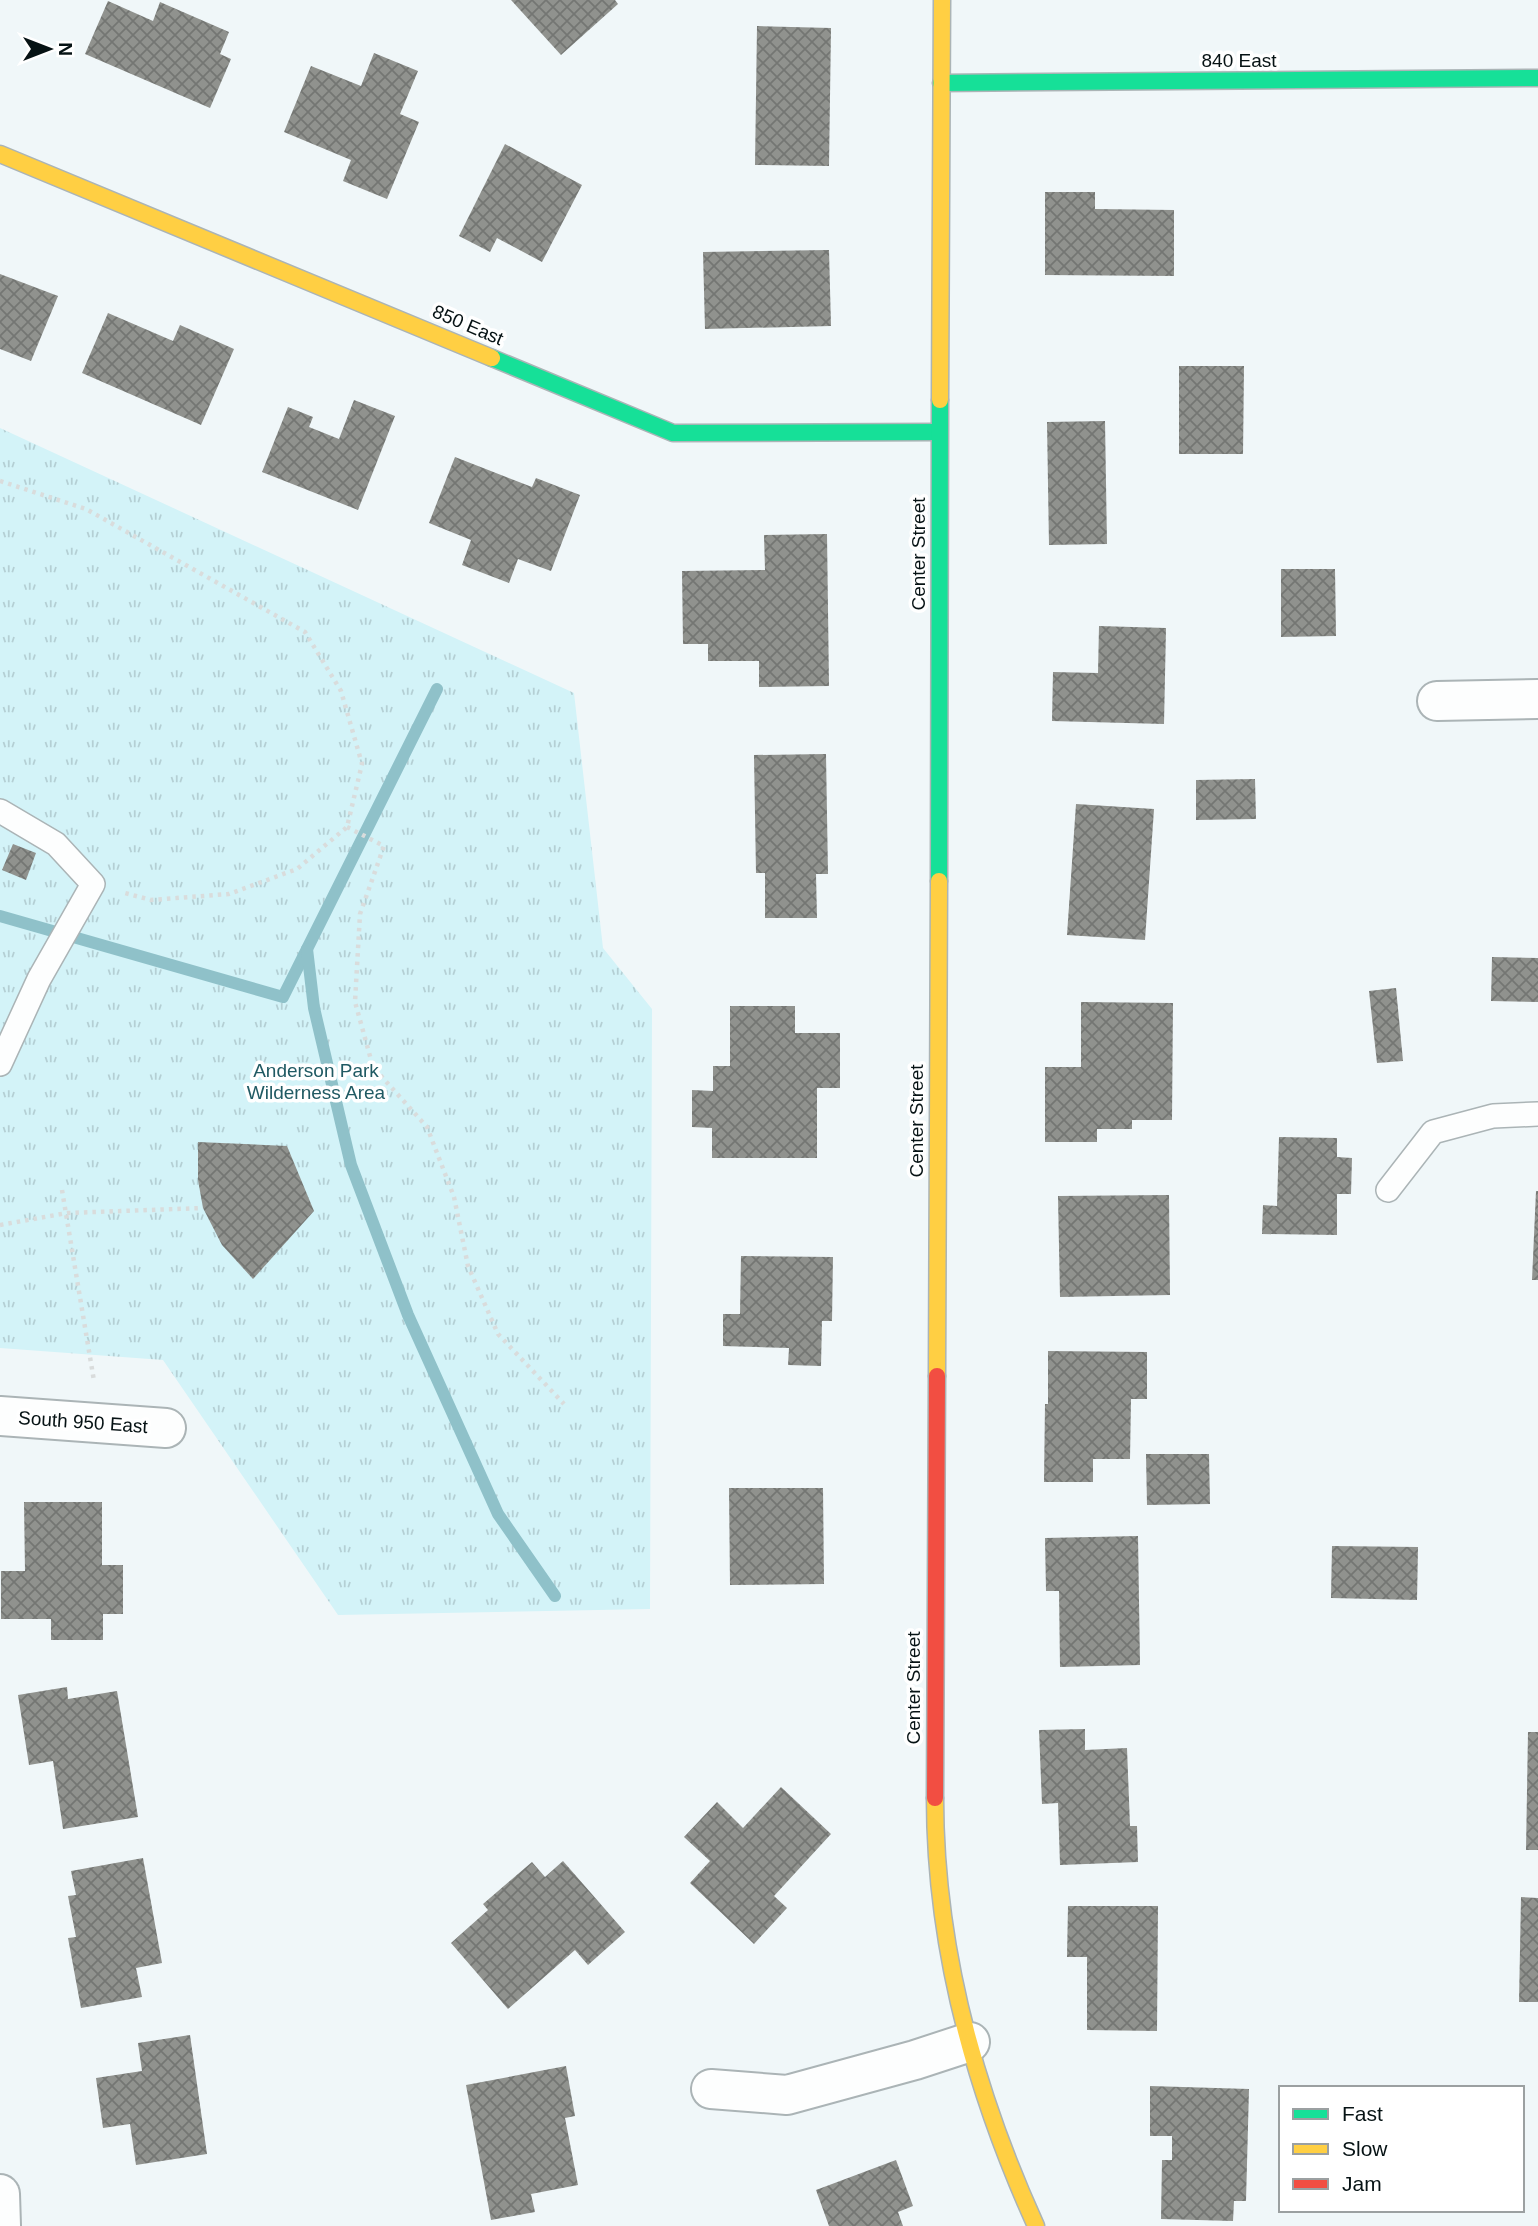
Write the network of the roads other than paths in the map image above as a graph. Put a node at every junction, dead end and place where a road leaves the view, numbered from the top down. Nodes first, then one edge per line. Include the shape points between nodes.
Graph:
1 (942, 0) edge
2 (1538, 78) edge
3 (941, 83) junction
4 (0, 154) edge
5 (939, 432) junction
6 (1538, 699) edge
7 (1437, 701) dead end
8 (0, 811) edge
9 (0, 1064) edge
10 (1538, 1114) edge
11 (1388, 1191) dead end
12 (0, 1416) edge
13 (166, 1428) dead end
14 (970, 2042) junction
15 (711, 2089) dead end
16 (0, 2194) edge
17 (1, 2226) edge
18 (1036, 2226) edge

1 - 3 street, Center Street
2 - 3 street, 840 East
3 - 5 street, Center Street
4 - 5 street, 850 East via 673,433
5 - 14 street, Center Street via 935,1837 944,1922
6 - 7 street
8 - 9 lane via 56,844 93,884 39,979
10 - 11 lane via 1493,1116 1433,1132
12 - 13 street, South 950 East
14 - 15 street via 787,2095
14 - 18 street, Center Street via 998,2136
16 - 17 street

